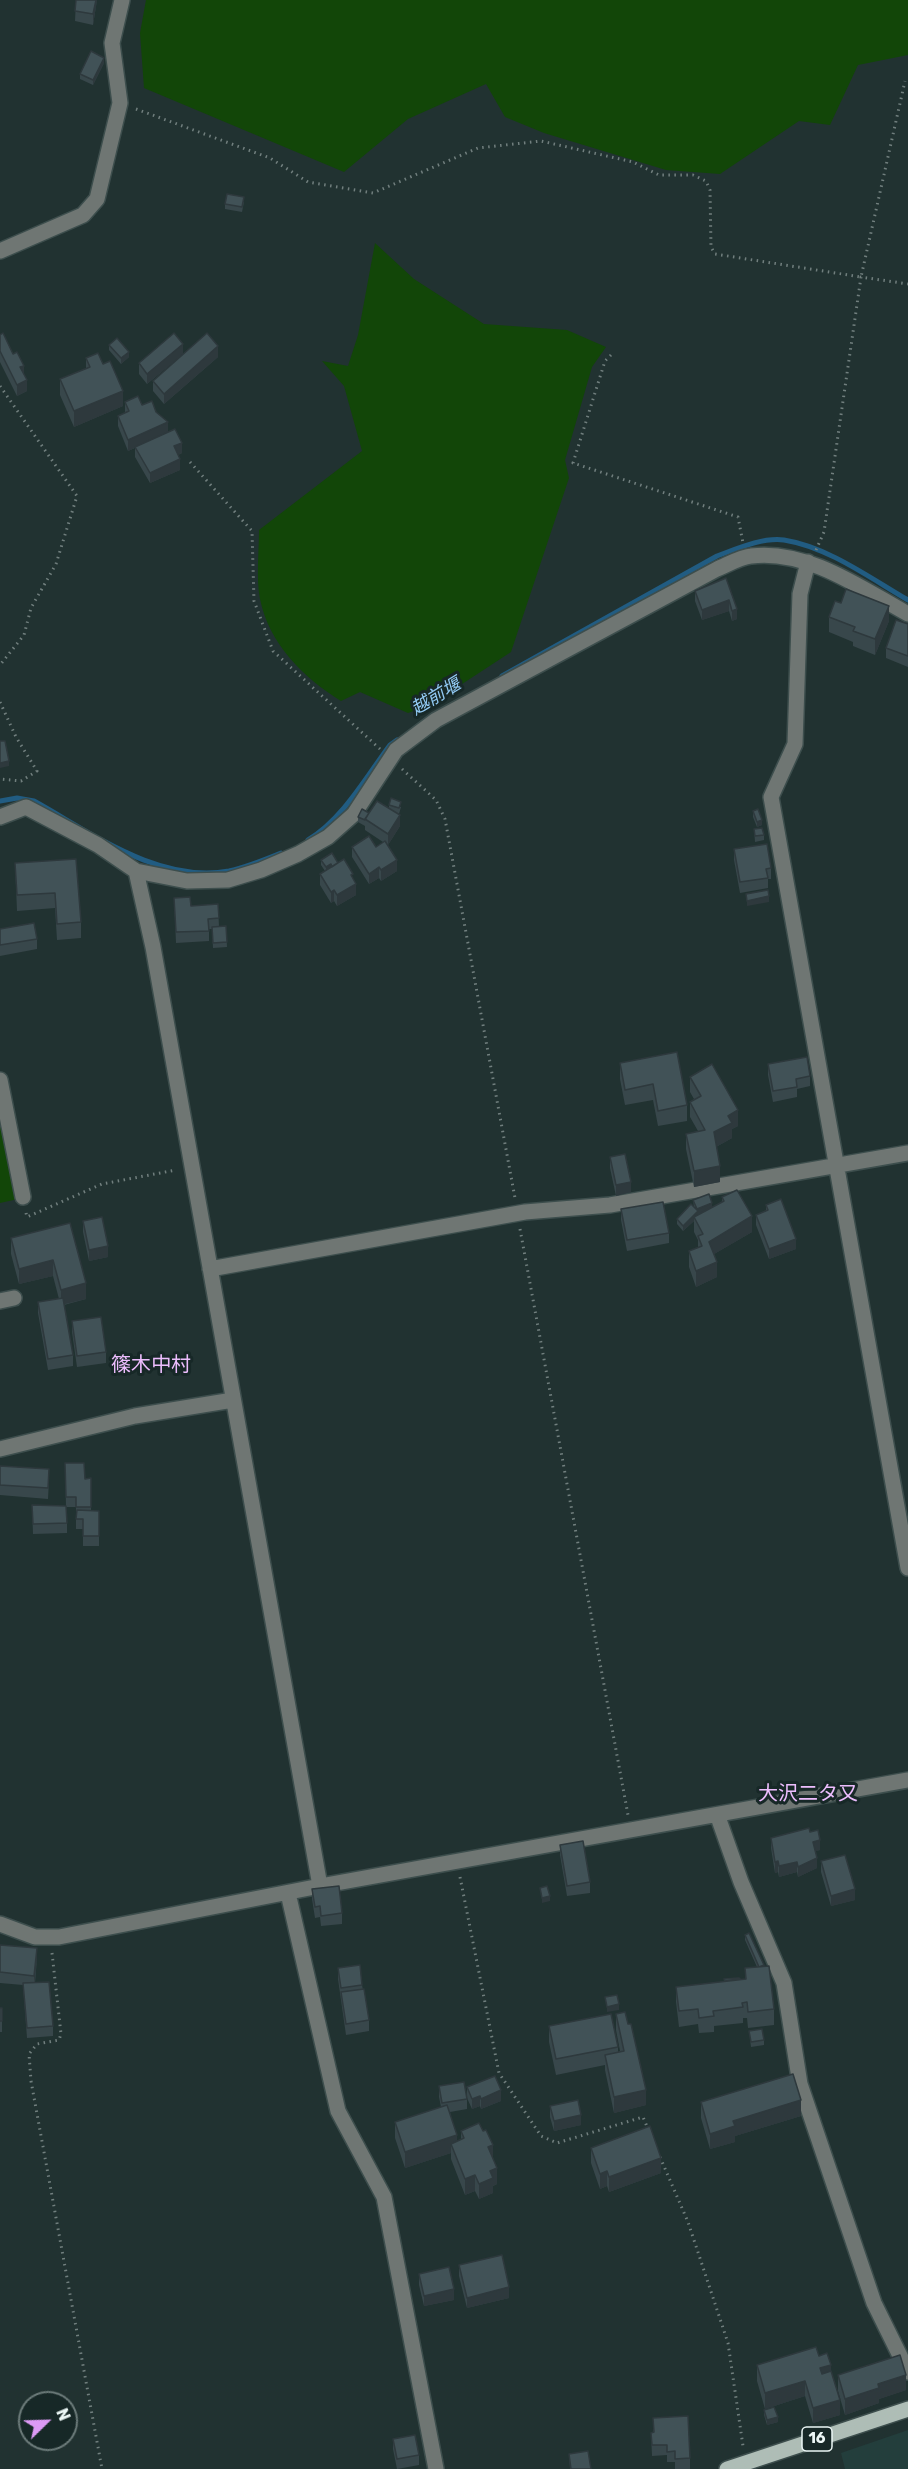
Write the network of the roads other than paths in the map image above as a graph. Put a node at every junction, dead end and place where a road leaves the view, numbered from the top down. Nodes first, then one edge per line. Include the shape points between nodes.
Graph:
1 (122, 0) edge
2 (0, 251) edge
3 (808, 562) junction
4 (908, 614) edge
5 (0, 817) edge
6 (136, 871) junction
7 (0, 1080) edge
8 (908, 1153) edge
9 (835, 1167) junction
10 (23, 1197) road end
11 (210, 1269) junction
12 (233, 1400) junction
13 (0, 1449) edge
14 (908, 1568) edge
15 (908, 1780) edge
16 (718, 1817) junction
17 (320, 1886) junction
18 (288, 1893) junction
19 (0, 1924) edge
20 (908, 2372) edge
21 (908, 2409) edge
22 (436, 2469) edge
23 (727, 2469) edge

1 - 2 street via 112,43 120,103 97,199 83,215
3 - 4 street
3 - 6 street via 780,556 749,556 435,720 396,750 354,814 328,837 289,858 228,880 186,881
3 - 9 street via 800,594 795,744 771,797
5 - 6 street via 26,807 98,845
6 - 11 street
7 - 10 street
8 - 9 street
9 - 11 street via 610,1205 518,1214
9 - 14 street
11 - 12 street
12 - 13 street via 135,1416
12 - 17 street
15 - 16 street
16 - 17 street
16 - 20 street via 784,1983 800,2084 874,2303
17 - 18 street
18 - 19 street via 50,1937 36,1937
18 - 22 street via 338,2111 384,2197
21 - 23 main road, 16

